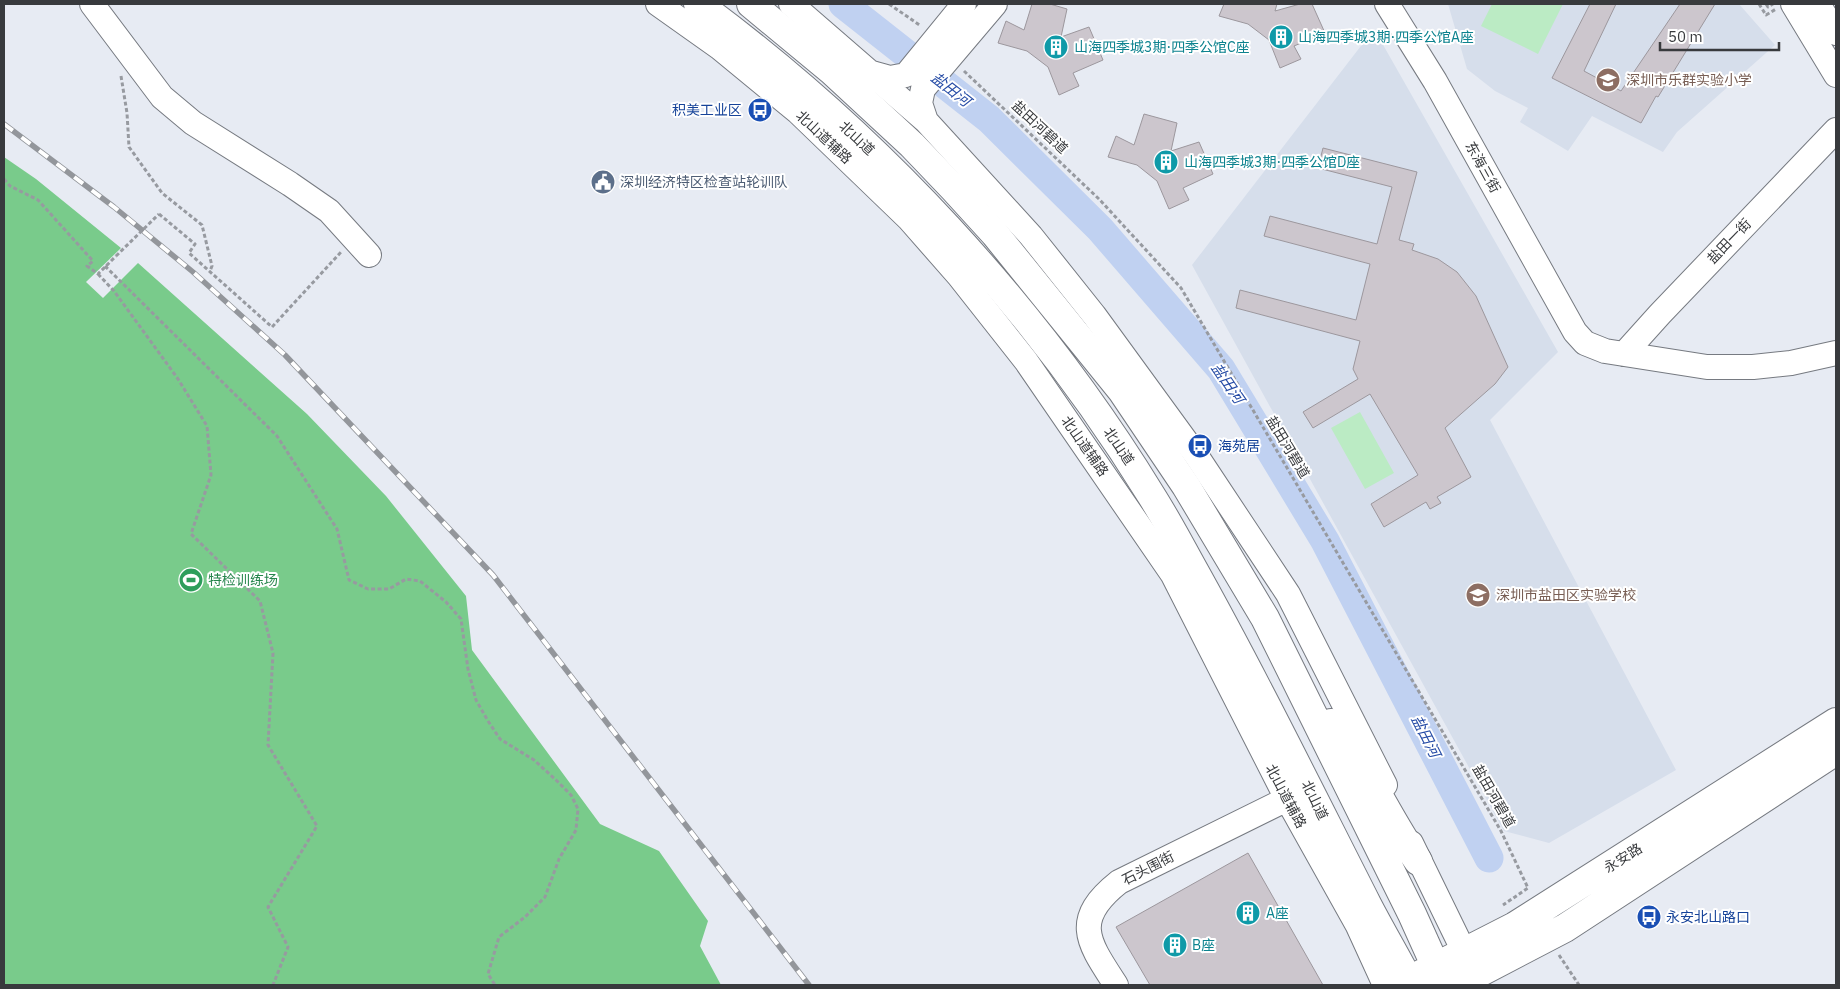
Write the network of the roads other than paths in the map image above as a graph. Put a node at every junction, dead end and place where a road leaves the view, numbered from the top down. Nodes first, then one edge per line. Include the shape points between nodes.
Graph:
1 (92, 4) edge
2 (658, 4) edge
3 (698, 4) edge
4 (752, 4) edge
5 (791, 4) edge
6 (964, 4) edge
7 (995, 4) edge
8 (1387, 4) edge
9 (1794, 4) edge
10 (1818, 4) edge
11 (1836, 33) edge
12 (872, 73) junction
13 (1836, 74) edge
14 (915, 82) junction
15 (926, 121) junction
16 (1836, 130) edge
17 (875, 154) junction
18 (846, 158) junction
19 (361, 246) road end
20 (1836, 353) edge
21 (1624, 354) junction
22 (1182, 570) junction
23 (1293, 678) junction
24 (1836, 722) edge
25 (1836, 751) edge
26 (1287, 799) junction
27 (1418, 861) junction
28 (1469, 975) edge
29 (1440, 976) edge
30 (1403, 984) edge
31 (1116, 985) edge

1 - 19 street via 162,97 194,123 329,211
2 - 18 street, 北山道辅路 via 720,48 798,112
3 - 17 main road, 北山道 via 818,102
4 - 23 main road via 832,71 912,145 995,234 1070,325 1122,391 1186,486 1265,618
5 - 12 street
6 - 14 street via 937,36
7 - 14 street via 958,60
8 - 21 street, 东海三街 via 1435,81 1575,332 1585,343
9 - 13 street
10 - 11 street
12 - 14 street
12 - 15 street
14 - 15 street
15 - 27 street via 1031,236 1094,315 1239,517 1288,594 1400,816
16 - 21 street, 盐田一街
17 - 18 street
17 - 22 main road, 北山道 via 995,280 1054,353 1152,496
18 - 22 street, 北山道辅路 via 910,219 959,276
20 - 21 street via 1753,367 1707,367
22 - 26 street, 北山道辅路
22 - 30 main road, 北山道 via 1234,641 1368,906
23 - 27 main road via 1346,741
23 - 29 main road
24 - 28 main road, 永安路 via 1515,926
25 - 28 main road, 永安路 via 1565,928
26 - 30 street, 北山道辅路 via 1358,926
26 - 31 street, 石头围街 via 1119,882 1102,896 1092,912 1088,931 1092,949
27 - 28 street
28 - 29 main road, 永安路
29 - 30 main road, 永安路

